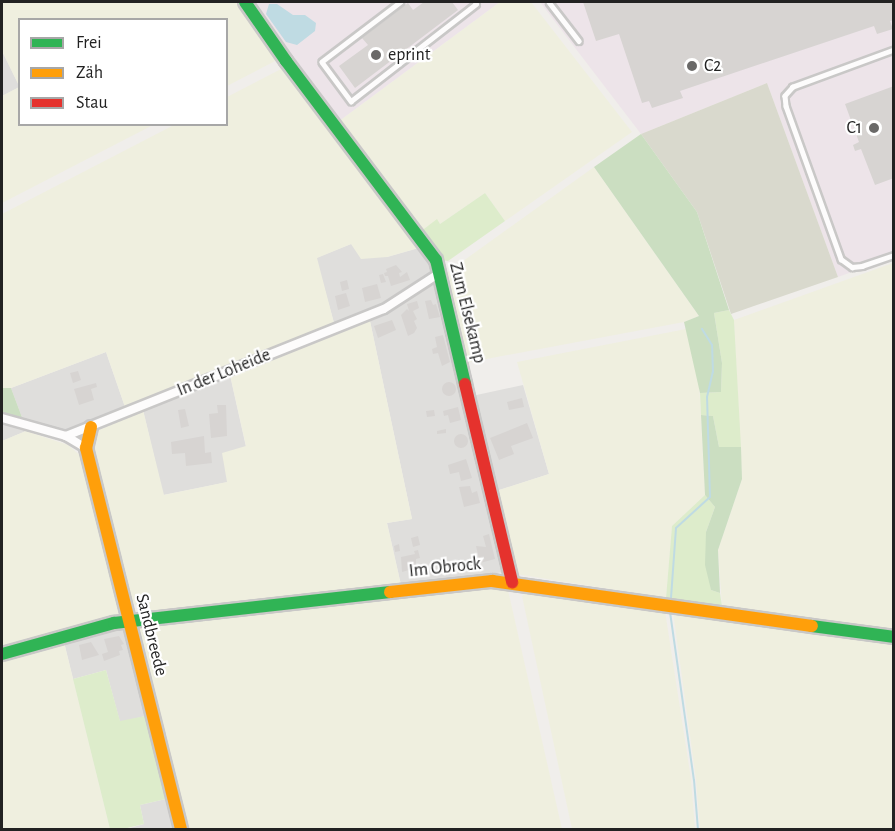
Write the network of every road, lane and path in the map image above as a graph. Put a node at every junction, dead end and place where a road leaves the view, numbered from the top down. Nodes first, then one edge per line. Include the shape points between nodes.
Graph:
1 (245, 2) edge
2 (401, 2) edge
3 (475, 2) edge
4 (549, 2) edge
5 (579, 41) dead end
6 (894, 50) edge
7 (894, 255) edge
8 (438, 274) junction
9 (2, 418) edge
10 (91, 427) junction
11 (66, 436) junction
12 (86, 448) junction
13 (512, 582) junction
14 (130, 622) junction
15 (894, 637) edge
16 (2, 654) edge
17 (181, 830) edge

1 - 8 street, Zum Elsekamp via 436,260
2 - 3 lane via 322,62 351,100
4 - 5 lane
6 - 7 lane via 793,87 785,96 842,259 852,267
8 - 10 street, In der Loheide via 384,309
8 - 13 street, Zum Elsekamp
9 - 11 street
10 - 11 street, In der Loheide
10 - 12 street, Sandbreede
11 - 12 street
12 - 14 street, Sandbreede
13 - 14 street, Im Obrock via 463,584
13 - 15 street, Im Obrock
14 - 16 street, Im Obrock
14 - 17 street, Sandbreede

